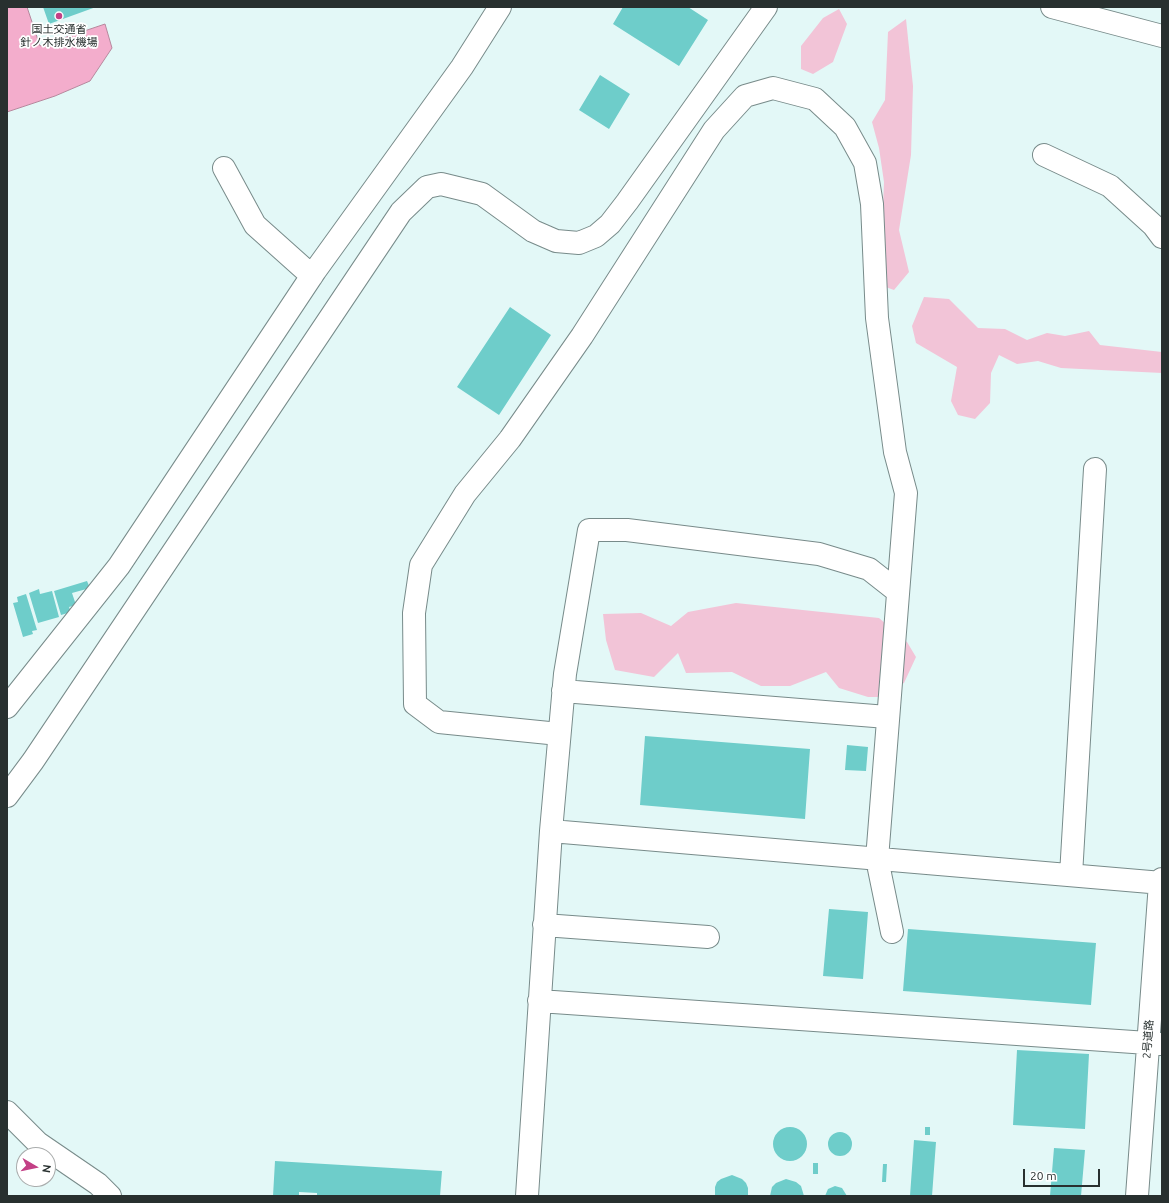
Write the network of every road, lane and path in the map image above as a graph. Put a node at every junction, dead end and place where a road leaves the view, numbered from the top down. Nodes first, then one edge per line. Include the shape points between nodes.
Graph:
1 (500, 7) edge
2 (766, 7) edge
3 (1052, 7) edge
4 (1162, 36) edge
5 (1044, 155) dead end
6 (224, 168) dead end
7 (1162, 237) edge
8 (312, 276) junction
9 (1095, 469) dead end
10 (897, 591) junction
11 (563, 691) junction
12 (7, 707) edge
13 (887, 717) junction
14 (559, 734) junction
15 (7, 796) edge
16 (551, 831) junction
17 (877, 859) junction
18 (1071, 875) junction
19 (1161, 882) edge
20 (544, 926) junction
21 (892, 932) dead end
22 (708, 937) dead end
23 (539, 1001) junction
24 (1155, 1043) edge
25 (7, 1112) edge
26 (110, 1196) edge
27 (526, 1196) edge
28 (1137, 1196) edge

1 - 8 street via 462,67
2 - 15 street via 627,202 610,224 596,236 579,242 556,241 533,231 482,194 441,184 427,187 401,212 34,761
3 - 4 street
5 - 7 street via 1110,186 1153,225
6 - 8 street via 255,225
8 - 12 street via 119,566
9 - 18 street
10 - 11 street via 869,569 819,554 627,530 589,530
10 - 13 street
10 - 14 street via 906,493 895,452 877,318 872,204 865,163 845,127 815,99 773,88 745,96 714,130 582,336 510,439 465,494 421,565 414,613 415,704 439,722
11 - 13 street
11 - 14 street
13 - 17 street
14 - 16 street
16 - 17 street
16 - 20 street
17 - 18 street
17 - 21 street
18 - 19 street
19 - 24 street, 2号道路
20 - 22 street
20 - 23 street
23 - 24 street
23 - 27 street
24 - 28 street, 2号道路
25 - 26 street via 38,1143 98,1184

